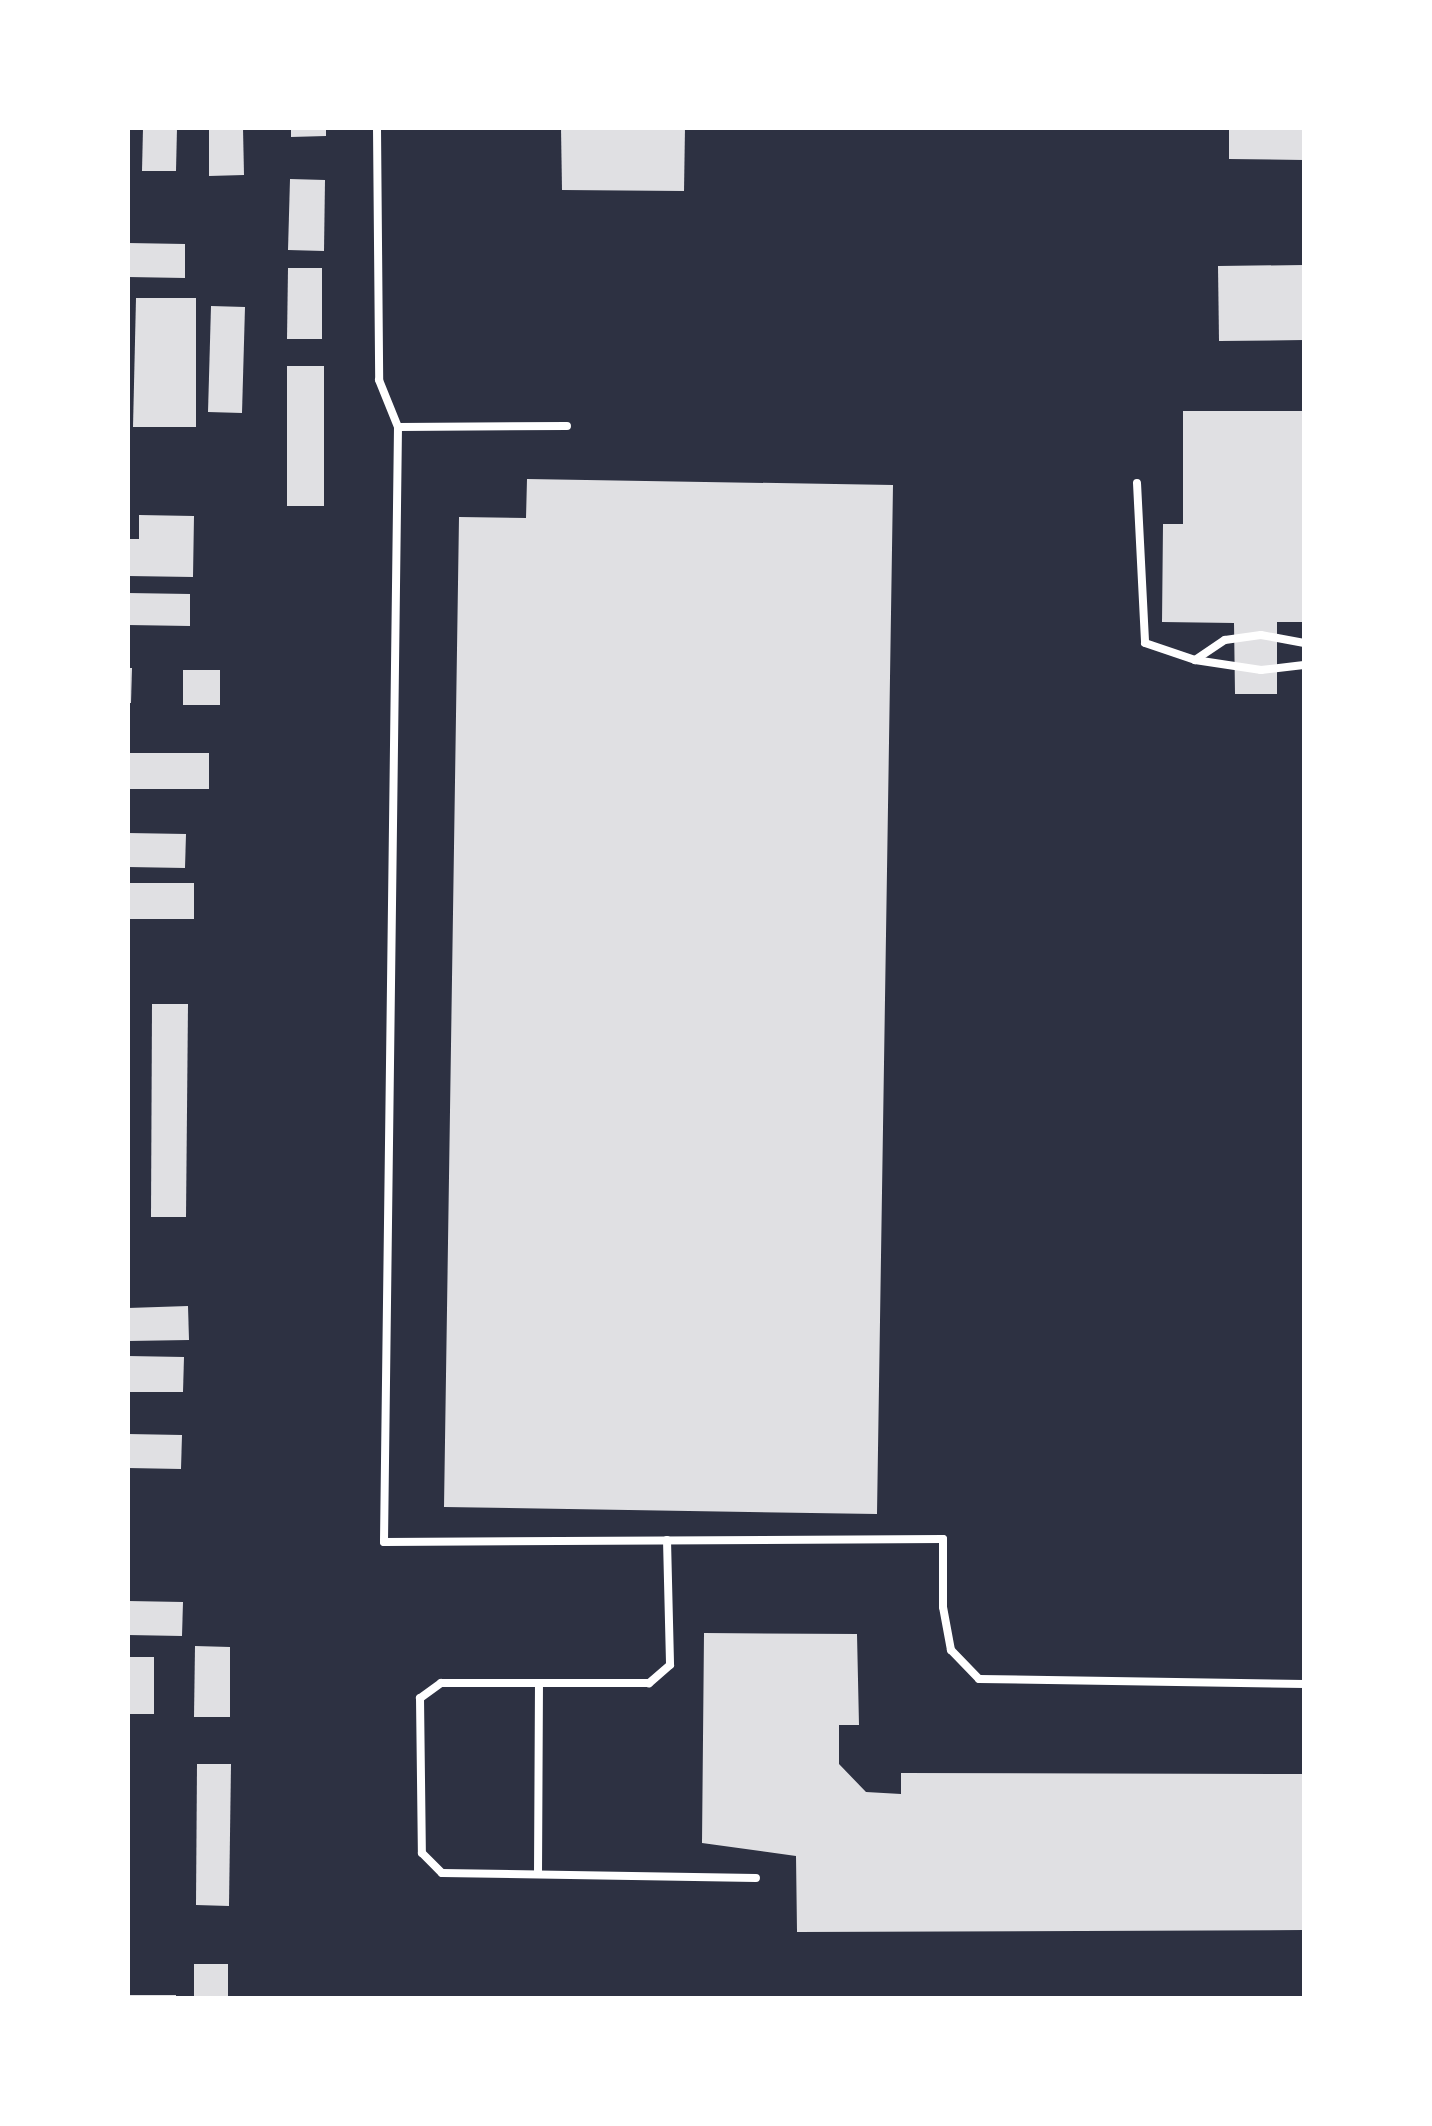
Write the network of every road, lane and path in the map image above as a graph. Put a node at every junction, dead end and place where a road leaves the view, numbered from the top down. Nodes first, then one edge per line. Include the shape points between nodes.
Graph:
1 (377, 128) edge
2 (567, 426) dead end
3 (398, 428) junction
4 (1137, 483) dead end
5 (1304, 643) edge
6 (1195, 660) junction
7 (1304, 665) edge
8 (668, 1540) junction
9 (539, 1684) junction
10 (1304, 1684) edge
11 (538, 1874) junction
12 (756, 1878) dead end

1 - 3 lane via 379,380
2 - 3 lane
3 - 8 lane via 384,1542
4 - 6 lane via 1146,642
5 - 6 lane via 1261,634 1226,640
6 - 7 lane via 1262,670
8 - 9 lane via 670,1665 649,1684
8 - 10 lane via 943,1539 951,1650 979,1679
9 - 11 lane
9 - 11 lane via 441,1683 420,1698 422,1853 442,1873
11 - 12 lane

